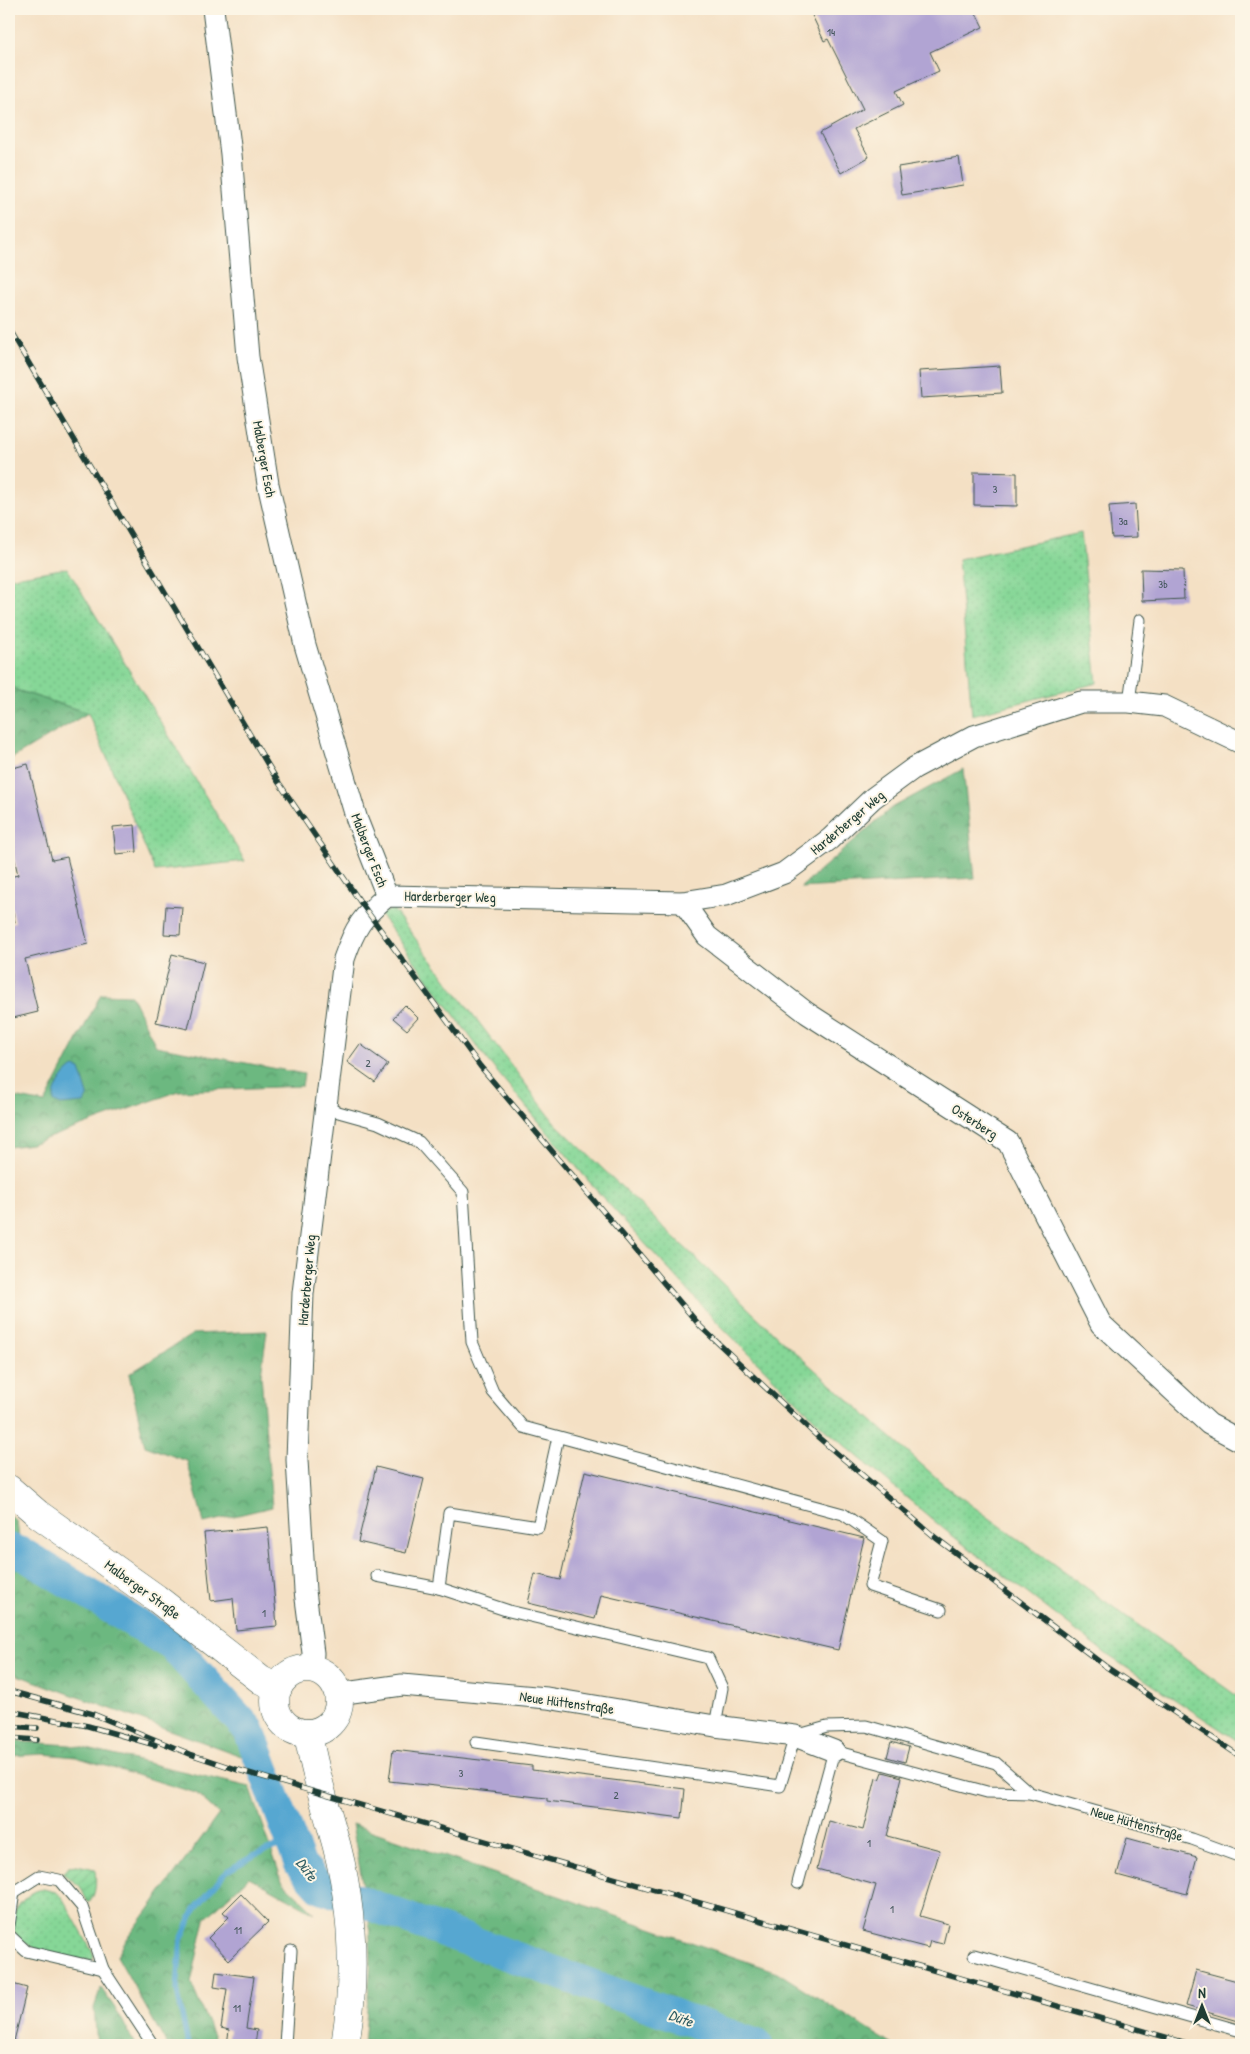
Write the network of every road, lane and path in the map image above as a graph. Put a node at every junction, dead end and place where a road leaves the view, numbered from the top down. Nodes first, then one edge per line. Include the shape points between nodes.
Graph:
1 (213, 9) edge
2 (1140, 620) dead end
3 (1129, 702) junction
4 (1241, 743) edge
5 (387, 896) junction
6 (683, 902) junction
7 (324, 1108) junction
8 (558, 1436) junction
9 (1241, 1441) edge
10 (9, 1489) edge
11 (377, 1576) dead end
12 (439, 1588) junction
13 (941, 1610) dead end
14 (312, 1669) junction
15 (278, 1688) junction
16 (338, 1694) junction
17 (715, 1726) junction
18 (308, 1732) junction
19 (795, 1736) junction
20 (476, 1742) dead end
21 (834, 1750) junction
22 (1030, 1793) junction
23 (1241, 1857) edge
24 (798, 1883) dead end
25 (9, 1926) edge
26 (9, 1935) edge
27 (292, 1951) dead end
28 (974, 1956) dead end
29 (103, 1969) junction
30 (1241, 2031) edge
31 (153, 2045) edge
32 (285, 2045) edge
33 (345, 2045) edge

1 - 5 street, Malberger Esch via 231,154 248,357 268,484 306,645 357,820
2 - 3 lane
3 - 4 street, Harderberger Weg via 1164,706
3 - 6 street, Harderberger Weg via 1081,702 974,736 907,773 873,798 830,839 784,872 726,895
5 - 6 street, Harderberger Weg
5 - 7 street, Harderberger Weg via 367,912 353,931 344,959
6 - 9 street, Osterberg via 707,936 807,1013 1008,1142 1101,1324 1209,1424
7 - 8 lane via 378,1124 419,1142 463,1192 472,1342 483,1373 493,1392 523,1427
7 - 14 street, Harderberger Weg via 303,1293 297,1460
8 - 12 lane via 538,1527 449,1513
8 - 13 lane via 843,1514 882,1541 870,1586
10 - 15 street, Malberger Straße via 261,1680
11 - 12 lane
12 - 17 lane via 510,1611 708,1658 722,1688
14 - 15 street via 292,1673
14 - 16 street via 330,1679
15 - 18 street via 275,1698 280,1719 288,1726
16 - 17 street, Neue Hüttenstraße via 402,1685 547,1698
16 - 18 street via 334,1717 327,1725
17 - 19 street, Neue Hüttenstraße
18 - 33 street via 351,1919 346,1953 351,2002
19 - 20 lane via 780,1786
19 - 21 street, Neue Hüttenstraße
19 - 22 lane, Neue Hüttenstraße via 827,1727 866,1726 996,1763
21 - 22 lane, Neue Hüttenstraße via 987,1792
21 - 24 lane
22 - 23 lane, Neue Hüttenstraße via 1192,1839
25 - 29 lane via 14,1892 39,1876 59,1880 82,1907
26 - 29 lane via 26,1951
27 - 32 lane
28 - 30 lane
29 - 31 lane

